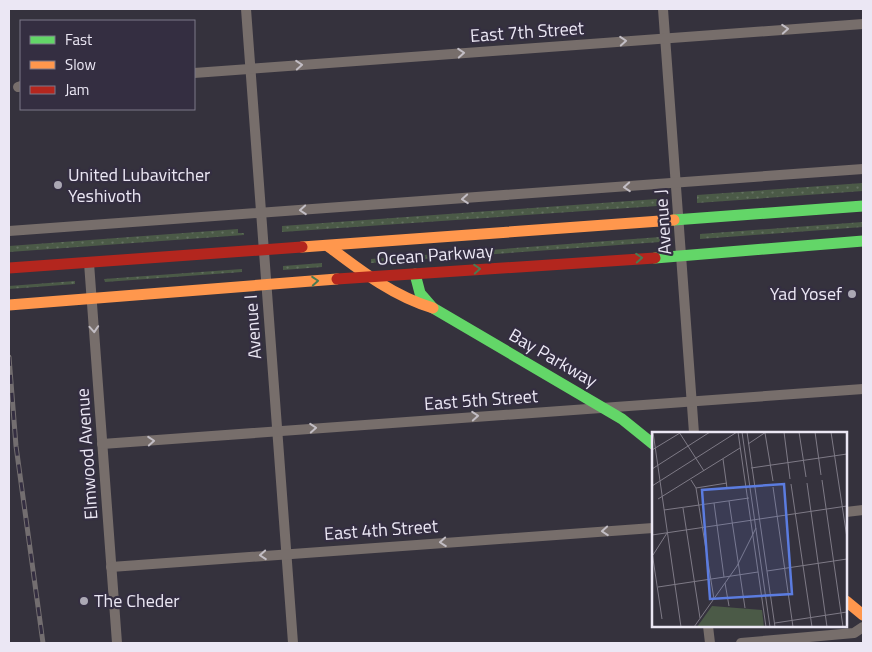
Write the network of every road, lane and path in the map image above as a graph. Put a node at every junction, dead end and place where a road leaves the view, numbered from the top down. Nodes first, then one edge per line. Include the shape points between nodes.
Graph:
1 (246, 9) edge
2 (663, 9) edge
3 (863, 24) edge
4 (665, 38) junction
5 (250, 69) junction
6 (195, 73) edge
7 (863, 169) edge
8 (676, 184) junction
9 (863, 206) edge
10 (261, 212) junction
11 (679, 220) junction
12 (9, 231) edge
13 (863, 241) edge
14 (328, 246) junction
15 (264, 250) junction
16 (681, 256) junction
17 (89, 262) junction
18 (9, 268) edge
19 (415, 274) junction
20 (368, 277) junction
21 (266, 285) junction
22 (91, 299) junction
23 (9, 305) edge
24 (433, 308) junction
25 (863, 389) edge
26 (692, 401) junction
27 (604, 408) junction
28 (277, 431) junction
29 (694, 432) edge
30 (652, 443) edge
31 (102, 444) junction
32 (863, 510) edge
33 (847, 512) edge
34 (652, 528) edge
35 (286, 553) junction
36 (111, 567) junction
37 (847, 602) edge
38 (863, 615) edge
39 (863, 626) edge
40 (708, 627) edge
41 (117, 643) edge
42 (293, 643) edge
43 (710, 643) edge
44 (741, 643) edge

1 - 5 street, Avenue I
2 - 4 street, Avenue J
4 -> 3 street, East 7th Street
5 -> 4 street, East 7th Street
4 - 8 street, Avenue J
5 - 6 street, East 7th Street
5 - 10 street, Avenue I
7 - 8 street
8 -> 10 street
8 - 11 street, Avenue J
9 - 11 main road, Ocean Parkway
10 - 12 street
10 - 15 street, Avenue I
11 - 14 main road, Ocean Parkway
11 - 16 street, Avenue J
13 - 16 main road, Ocean Parkway
14 - 15 main road, Ocean Parkway
14 - 20 main road, Bay Parkway
15 - 17 main road, Ocean Parkway
15 - 21 street, Avenue I
19 -> 16 main road, Ocean Parkway
16 - 26 street, Avenue J
17 - 18 main road, Ocean Parkway
17 - 22 street, Elmwood Avenue
19 - 20 main road, Ocean Parkway
19 - 24 main road, Bay Parkway via 418,292
21 -> 20 main road, Ocean Parkway
20 - 24 main road, Bay Parkway via 414,304
21 - 22 main road, Ocean Parkway
21 - 28 street, Avenue I
22 - 23 main road, Ocean Parkway
22 -> 31 street, Elmwood Avenue
24 - 27 main road, Bay Parkway
25 - 26 street, East 5th Street
26 - 27 street, East 5th Street
26 - 29 street, Avenue J
28 -> 27 street, East 5th Street
27 - 30 main road, Bay Parkway
31 -> 28 street, East 5th Street
28 - 35 street, Avenue I
31 - 36 street, Elmwood Avenue
32 - 33 street
34 -> 35 street, East 4th Street
35 -> 36 street, East 4th Street
35 - 42 street, Avenue I
36 - 41 street, Elmwood Avenue
37 - 38 main road
39 - 44 street via 854,633
40 - 43 street

